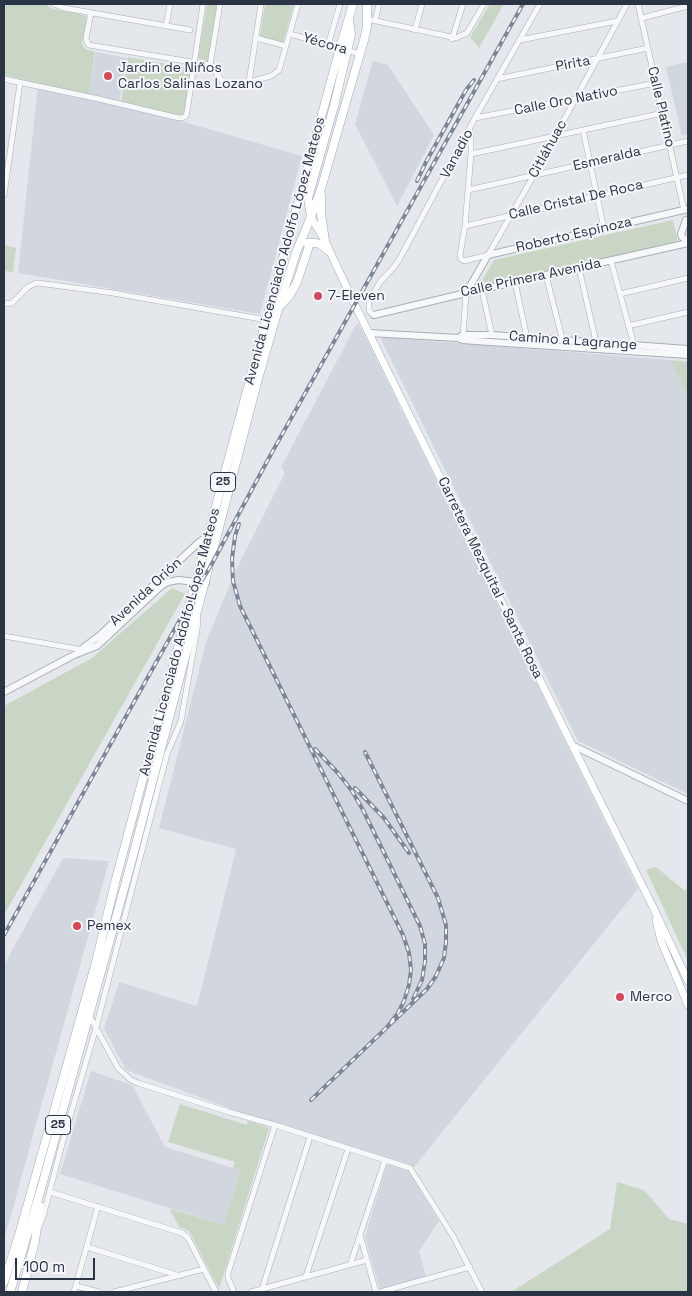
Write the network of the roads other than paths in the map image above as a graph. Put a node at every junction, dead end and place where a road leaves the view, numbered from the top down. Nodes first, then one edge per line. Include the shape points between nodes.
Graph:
1 (54, 4) edge
2 (170, 4) edge
3 (204, 4) edge
4 (220, 4) edge
5 (261, 4) edge
6 (298, 4) edge
7 (340, 4) edge
8 (353, 4) edge
9 (367, 4) edge
10 (379, 4) edge
11 (422, 4) edge
12 (463, 4) edge
13 (484, 4) edge
14 (540, 4) edge
15 (626, 4) edge
16 (638, 4) edge
17 (688, 6) edge
18 (91, 12) junction
19 (642, 18) junction
20 (371, 20) junction
21 (617, 21) junction
22 (166, 26) junction
23 (190, 30) dead end
24 (415, 30) junction
25 (290, 34) junction
26 (256, 38) junction
27 (452, 38) junction
28 (520, 40) junction
29 (328, 45) junction
30 (286, 46) junction
31 (648, 48) junction
32 (344, 49) junction
33 (360, 54) junction
34 (597, 60) junction
35 (194, 63) junction
36 (210, 65) junction
37 (4, 79) edge
38 (497, 79) junction
39 (20, 82) junction
40 (249, 82) junction
41 (656, 83) junction
42 (576, 99) junction
43 (663, 113) junction
44 (476, 118) junction
45 (470, 130) junction
46 (583, 130) junction
47 (556, 136) junction
48 (688, 141) edge
49 (669, 145) junction
50 (471, 154) junction
51 (591, 163) junction
52 (534, 175) junction
53 (688, 175) edge
54 (677, 178) junction
55 (321, 189) junction
56 (468, 190) junction
57 (4, 195) edge
58 (597, 195) junction
59 (686, 210) edge
60 (511, 214) junction
61 (311, 217) junction
62 (293, 221) junction
63 (687, 221) edge
64 (465, 226) junction
65 (604, 229) junction
66 (325, 241) junction
67 (688, 242) edge
68 (310, 243) junction
69 (297, 250) junction
70 (329, 251) junction
71 (488, 255) junction
72 (611, 261) junction
73 (579, 268) junction
74 (546, 275) junction
75 (688, 278) edge
76 (515, 282) junction
77 (482, 290) junction
78 (466, 293) junction
79 (620, 294) junction
80 (4, 304) edge
81 (278, 308) junction
82 (688, 312) edge
83 (374, 315) joint
84 (266, 320) junction
85 (628, 326) junction
86 (369, 333) junction
87 (492, 335) junction
88 (461, 337) junction
89 (527, 338) junction
90 (596, 342) junction
91 (563, 344) junction
92 (634, 345) junction
93 (688, 350) edge
94 (218, 534) junction
95 (209, 535) junction
96 (197, 581) junction
97 (206, 583) junction
98 (159, 584) junction
99 (191, 604) junction
100 (198, 614) junction
101 (4, 636) edge
102 (85, 650) junction
103 (4, 692) edge
104 (572, 744) junction
105 (688, 801) edge
106 (652, 905) junction
107 (688, 981) edge
108 (688, 1005) edge
109 (89, 1014) junction
110 (96, 1028) junction
111 (275, 1125) junction
112 (310, 1137) junction
113 (348, 1149) junction
114 (385, 1160) junction
115 (41, 1189) junction
116 (50, 1192) junction
117 (98, 1206) junction
118 (37, 1232) junction
119 (360, 1234) junction
120 (87, 1247) junction
121 (367, 1260) junction
122 (350, 1264) junction
123 (470, 1267) junction
124 (204, 1269) junction
125 (180, 1276) junction
126 (306, 1276) junction
127 (4, 1282) edge
128 (75, 1289) edge
129 (262, 1289) junction
130 (10, 1292) edge
131 (22, 1292) edge
132 (99, 1292) edge
133 (114, 1292) edge
134 (216, 1292) edge
135 (234, 1292) edge
136 (252, 1292) edge
137 (376, 1292) edge
138 (380, 1292) edge
139 (482, 1292) edge

1 - 18 street
2 - 22 street
3 - 35 street
4 - 36 street
5 - 26 street
6 - 25 street
7 - 29 street
8 - 32 main road via 349,18 351,34
9 - 20 main road, Avenida Licenciado Adolfo López Mateos / 25
10 - 20 street
11 - 24 street
12 - 27 street
13 - 27 street via 470,29 463,36
14 - 28 street, Vanadio
15 - 21 street, Citláhuac
16 - 19 street, Calle Platino
17 - 19 street
18 - 22 street
18 - 35 street via 86,38 89,45
19 - 31 street, Calle Platino
20 - 24 street
20 - 33 main road, Avenida Licenciado Adolfo López Mateos / 25
21 - 28 street
21 - 34 street, Citláhuac
22 - 23 street
24 - 27 street
25 - 29 street, Yécora
25 - 30 street
26 - 30 street, Yécora
26 - 40 street
28 - 38 street, Vanadio
29 - 32 street, Yécora
30 - 40 street via 277,72
31 - 34 street, Pirita
31 - 41 street, Calle Platino
32 - 33 street, Yécora
32 - 61 main road via 334,106 310,191
32 - 62 main road, Avenida Licenciado Adolfo López Mateos / 25
33 - 55 main road, Avenida Licenciado Adolfo López Mateos / 25
34 - 38 street, Pirita
34 - 42 street, Citláhuac
35 - 36 street
35 - 39 street via 187,112 185,117 179,118
36 - 40 street via 230,86
37 - 39 street
38 - 44 street, Vanadio
39 - 57 street
41 - 42 street, Calle Oro Nativo
41 - 43 street, Calle Platino
42 - 44 street, Calle Oro Nativo
42 - 47 street, Citláhuac
43 - 46 street
43 - 49 street, Calle Platino
44 - 45 street, Vanadio
45 - 50 street
45 - 83 street, Vanadio via 399,260 369,301 369,310
46 - 47 street
46 - 51 street
47 - 50 street
47 - 52 street, Citláhuac
48 - 49 street, Esmeralda
49 - 51 street, Esmeralda
49 - 54 street, Calle Platino
50 - 56 street
51 - 52 street, Esmeralda
51 - 58 street
52 - 56 street, Esmeralda
52 - 60 street, Citláhuac
53 - 54 street, Calle Cristal De Roca
54 - 58 street, Calle Cristal De Roca
54 - 59 street, Calle Platino
55 - 61 main road, Avenida Licenciado Adolfo López Mateos / 25
55 - 66 main road
56 - 64 street
58 - 60 street, Calle Cristal De Roca
58 - 65 street
59 - 63 street
59 - 65 street, Roberto Espinoza
60 - 64 street, Calle Cristal De Roca
60 - 71 street, Citláhuac
61 - 62 main road
61 - 66 main road, Carretera Mezquital - Santa Rosa
61 - 69 main road, Avenida Licenciado Adolfo López Mateos / 25
62 - 84 main road, Avenida Licenciado Adolfo López Mateos / 25
63 - 67 street via 681,234
64 - 71 street, Roberto Espinoza via 462,260
65 - 71 street, Roberto Espinoza
66 - 70 main road, Carretera Mezquital - Santa Rosa
67 - 72 street, Calle Primera Avenida
68 - 69 main road
68 - 70 main road via 320,244
68 - 81 main road via 298,282
69 - 81 main road, Avenida Licenciado Adolfo López Mateos / 25
70 - 86 main road, Carretera Mezquital - Santa Rosa
71 - 78 street, Citláhuac
72 - 73 street, Calle Primera Avenida
72 - 79 street
73 - 74 street, Calle Primera Avenida
73 - 90 street
74 - 76 street, Calle Primera Avenida
74 - 91 street
75 - 79 street
76 - 77 street, Calle Primera Avenida
76 - 89 street
77 - 78 street, Calle Primera Avenida
77 - 87 street
78 - 83 street, Calle Primera Avenida
78 - 88 street
79 - 85 street
80 - 84 street via 12,303 31,285 38,283
81 - 94 main road, Avenida Licenciado Adolfo López Mateos / 25
82 - 85 street
84 - 95 main road, Avenida Licenciado Adolfo López Mateos / 25
85 - 92 street
86 - 88 street, Camino a Lagrange
86 - 104 main road, Carretera Mezquital - Santa Rosa
87 - 88 street, Camino a Lagrange
87 - 89 street, Camino a Lagrange
88 - 91 street, Camino a Lagrange
89 - 91 street, Camino a Lagrange
90 - 91 street, Camino a Lagrange
90 - 92 street, Camino a Lagrange
91 - 93 street, Camino a Lagrange
92 - 93 street, Camino a Lagrange
94 - 95 street
94 - 97 main road, Avenida Licenciado Adolfo López Mateos / 25
95 - 96 main road, Avenida Licenciado Adolfo López Mateos / 25
95 - 98 street, Avenida Orión
96 - 97 street, Avenida Orión
96 - 98 street, Avenida Orión
96 - 99 main road, Avenida Licenciado Adolfo López Mateos / 25
97 - 100 main road, Avenida Licenciado Adolfo López Mateos / 25
98 - 102 street, Avenida Orión via 101,644
99 - 100 street
99 - 127 main road, Avenida Licenciado Adolfo López Mateos / 25 via 96,962
100 - 109 main road, Avenida Licenciado Adolfo López Mateos / 25
100 - 110 street via 179,728 167,754
101 - 102 street
102 - 103 street, Avenida Orión
104 - 105 street
104 - 106 main road, Carretera Mezquital - Santa Rosa
106 - 107 main road, Carretera Mezquital - Santa Rosa
106 - 108 main road, Carretera Mezquital - Santa Rosa via 662,942
109 - 110 street
109 - 115 main road, 25
110 - 111 street via 118,1068 131,1080
110 - 116 street
111 - 112 street
111 - 135 street via 228,1273
112 - 113 street
112 - 129 street
113 - 114 street
113 - 126 street
114 - 119 street
114 - 123 street via 410,1168
115 - 118 main road
115 - 130 main road, 25
116 - 117 street
116 - 118 street
117 - 120 street
117 - 124 street via 182,1233 188,1238
118 - 131 main road
119 - 121 street
119 - 122 street
120 - 125 street
120 - 128 street
121 - 122 street
121 - 137 street
122 - 126 street
123 - 138 street
123 - 139 street
124 - 125 street
124 - 134 street
125 - 133 street
126 - 129 street
128 - 132 street
129 - 136 street

